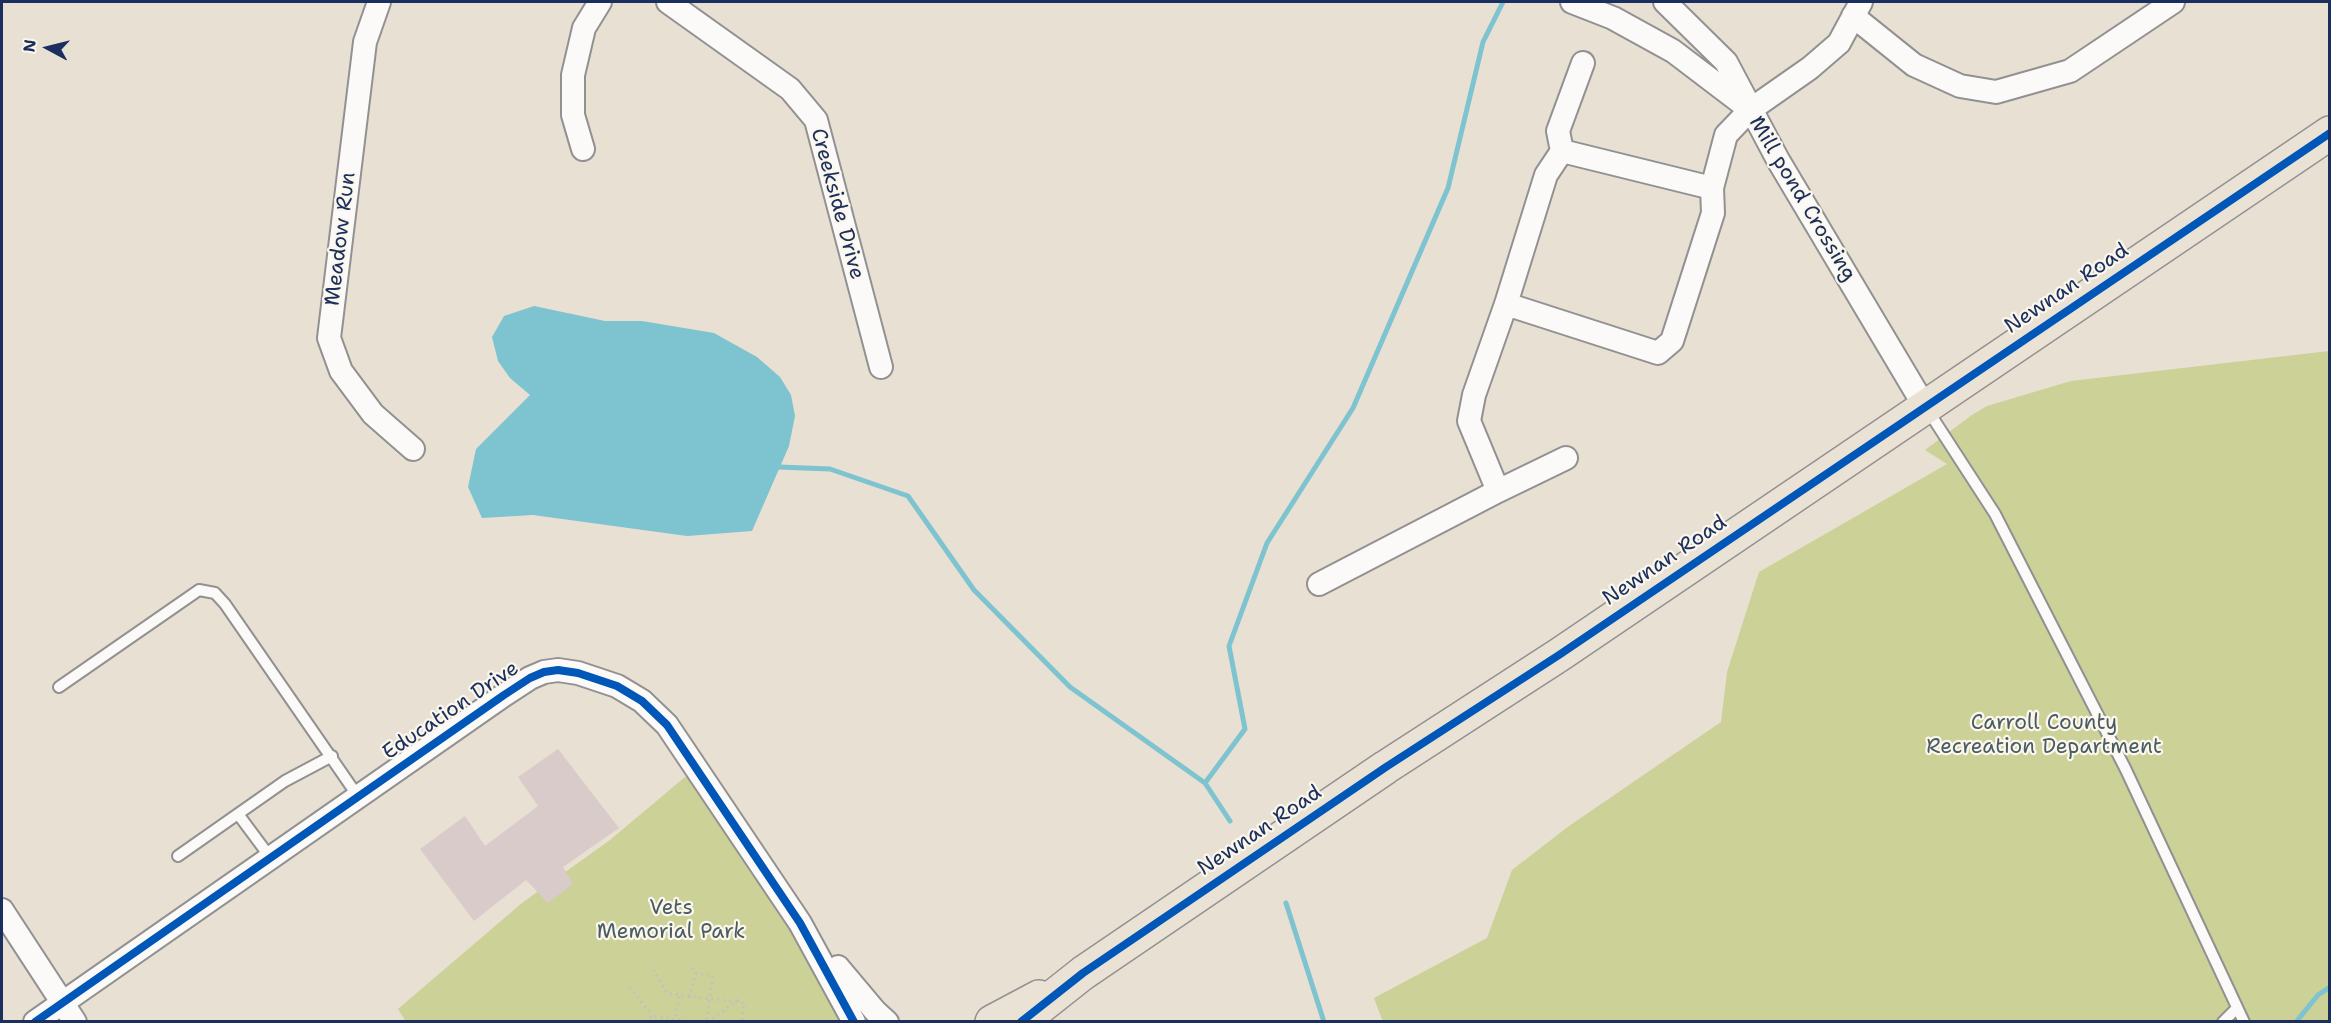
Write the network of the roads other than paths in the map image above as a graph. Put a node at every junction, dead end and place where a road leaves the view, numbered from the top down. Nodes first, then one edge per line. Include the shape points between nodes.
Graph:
1 (379, 2) edge
2 (600, 2) edge
3 (668, 2) edge
4 (1572, 2) edge
5 (1665, 2) edge
6 (2173, 2) edge
7 (1857, 9) edge
8 (1583, 63) dead end
9 (1750, 110) junction
10 (2330, 133) edge
11 (583, 149) dead end
12 (1562, 151) junction
13 (1713, 188) junction
14 (1506, 304) junction
15 (880, 367) dead end
16 (1925, 407) junction
17 (413, 449) dead end
18 (1566, 458) dead end
19 (1498, 491) junction
20 (1319, 584) dead end
21 (59, 687) dead end
22 (332, 756) junction
23 (357, 795) junction
24 (238, 814) junction
25 (178, 856) dead end
26 (270, 857) junction
27 (4, 919) edge
28 (800, 923) junction
29 (1083, 973) junction
30 (2237, 1008) junction
31 (69, 1012) edge
32 (35, 1022) edge
33 (854, 1022) edge
34 (887, 1022) edge
35 (992, 1022) edge
36 (1021, 1022) edge
37 (2223, 1022) edge
38 (2244, 1022) edge

1 - 17 street, Meadow Run via 365,42 328,338 341,371 366,405
2 - 11 street via 584,28 573,75 573,115
3 - 15 street, Creekside Drive via 790,89 816,120
4 - 9 street, Mill pond Crossing via 1613,18 1673,51
5 - 9 street via 1726,62
6 - 7 street via 2070,71 1996,92 1960,86 1914,65
7 - 9 street via 1839,43
8 - 12 street via 1558,131
9 - 13 street via 1726,135
9 - 16 street, Mill pond Crossing
10 - 16 main road, Newnan Road
12 - 13 street
12 - 14 street via 1546,175
13 - 14 street via 1713,213 1672,341 1658,353
14 - 19 street via 1474,395 1469,421
16 - 29 main road, Newnan Road
16 - 30 lane via 1995,514 2126,770
18 - 19 street
19 - 20 street
21 - 22 lane via 199,590 215,593
22 - 23 lane
22 - 24 lane via 285,781
23 - 26 street, Education Drive
23 - 28 street, Education Drive via 530,678 551,671 578,673 618,686 642,701 667,725
24 - 25 lane
24 - 26 lane
26 - 31 street, Education Drive
27 - 31 street
28 - 33 street, Education Drive
28 - 34 street, Education Drive
29 - 35 main road, Newnan Road
29 - 36 main road, Newnan Road
30 - 37 lane
30 - 38 lane
31 - 32 street, Education Drive

